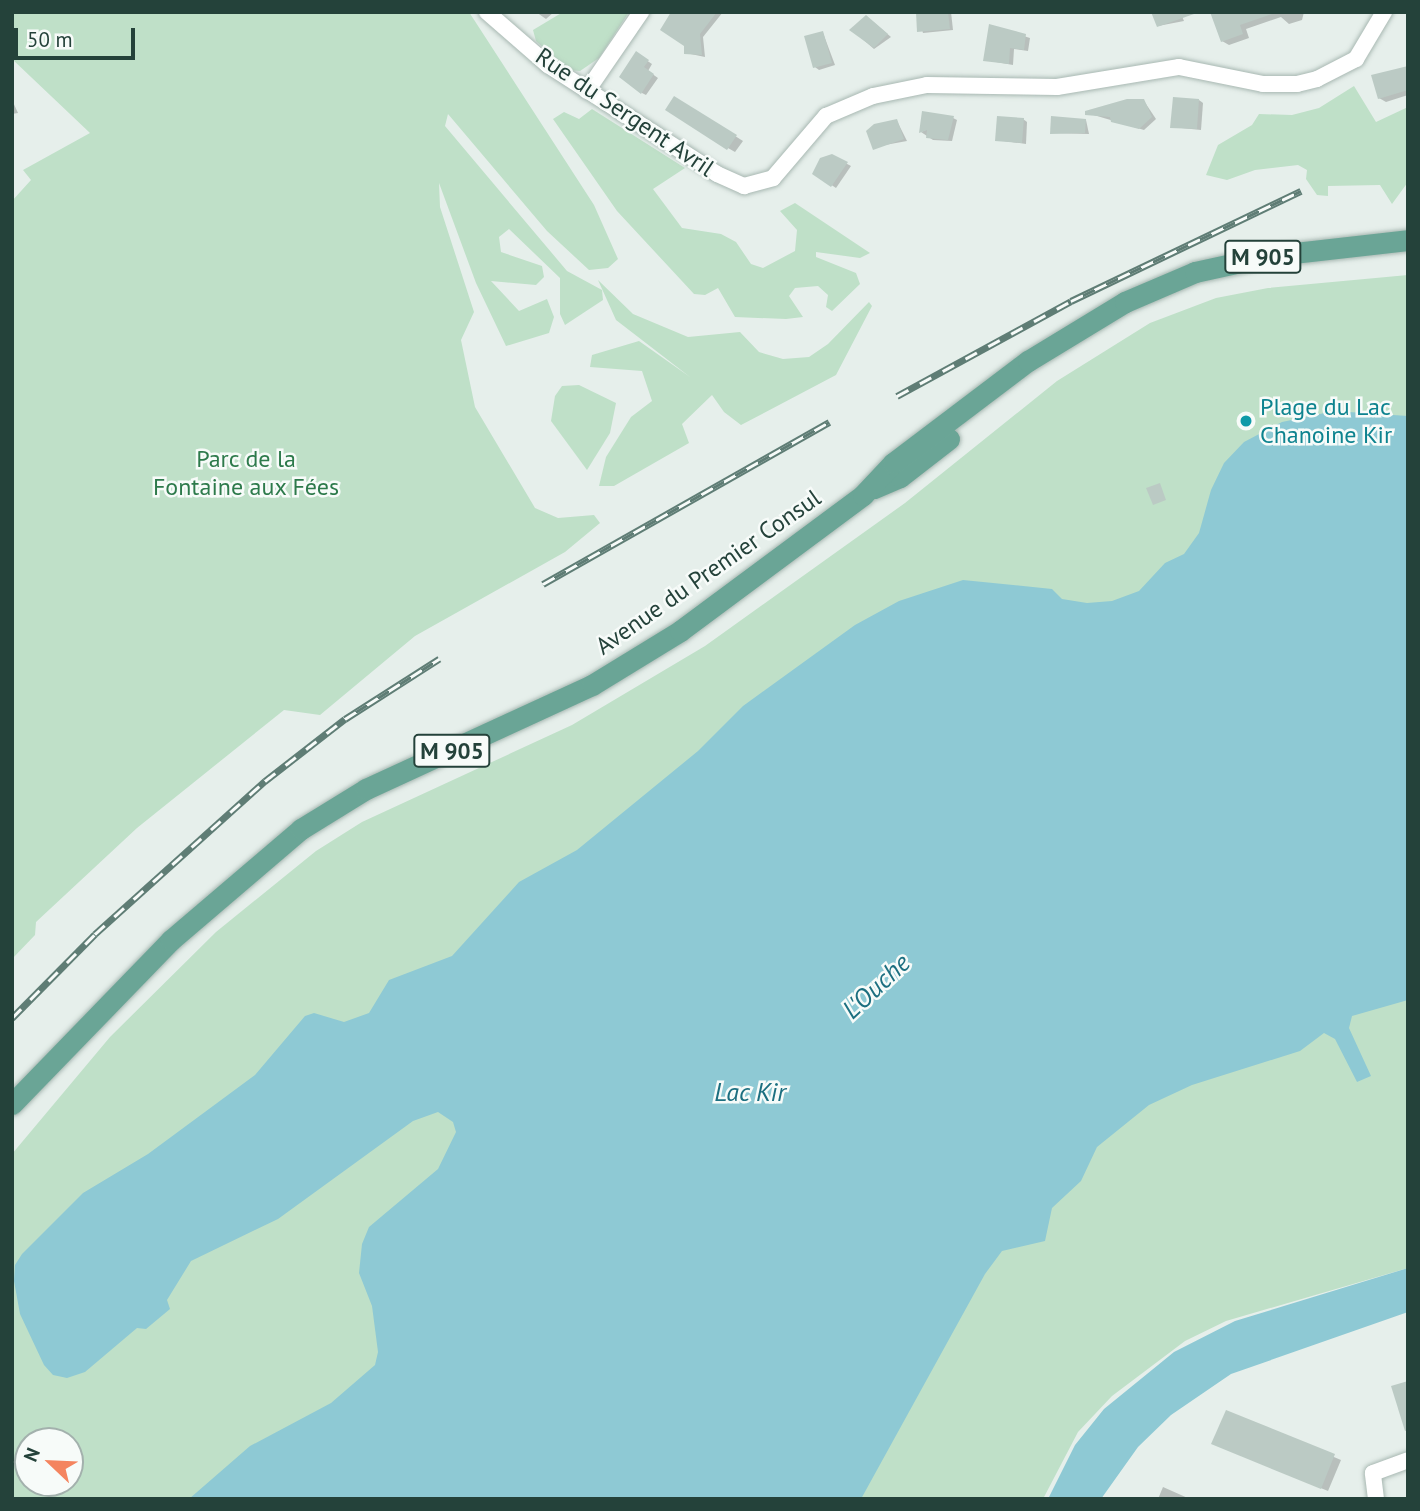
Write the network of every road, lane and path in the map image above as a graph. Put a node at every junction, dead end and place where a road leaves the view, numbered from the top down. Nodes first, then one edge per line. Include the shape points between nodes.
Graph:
1 (487, 12) edge
2 (641, 12) edge
3 (1384, 12) edge
4 (587, 91) junction
5 (1408, 240) edge
6 (66, 1046) junction
7 (12, 1104) edge
8 (12, 1119) edge
9 (1408, 1460) edge
10 (1376, 1499) edge

1 - 4 street, Rue du Sergent Avril via 548,65
2 - 4 street
3 - 4 street, Rue du Sergent Avril via 1356,59 1297,84 1263,84 1178,67 1056,87 927,85 873,96 826,116 773,178 755,185 728,181
5 - 6 main road, Avenue du Premier Consul / M 905 via 1221,264 1125,302 1028,361 901,467 680,631 592,685 366,789 301,829 171,940
6 - 7 main road, Avenue du Premier Consul / M 905
6 - 8 main road, Avenue du Premier Consul / M 905
9 - 10 street via 1373,1473

